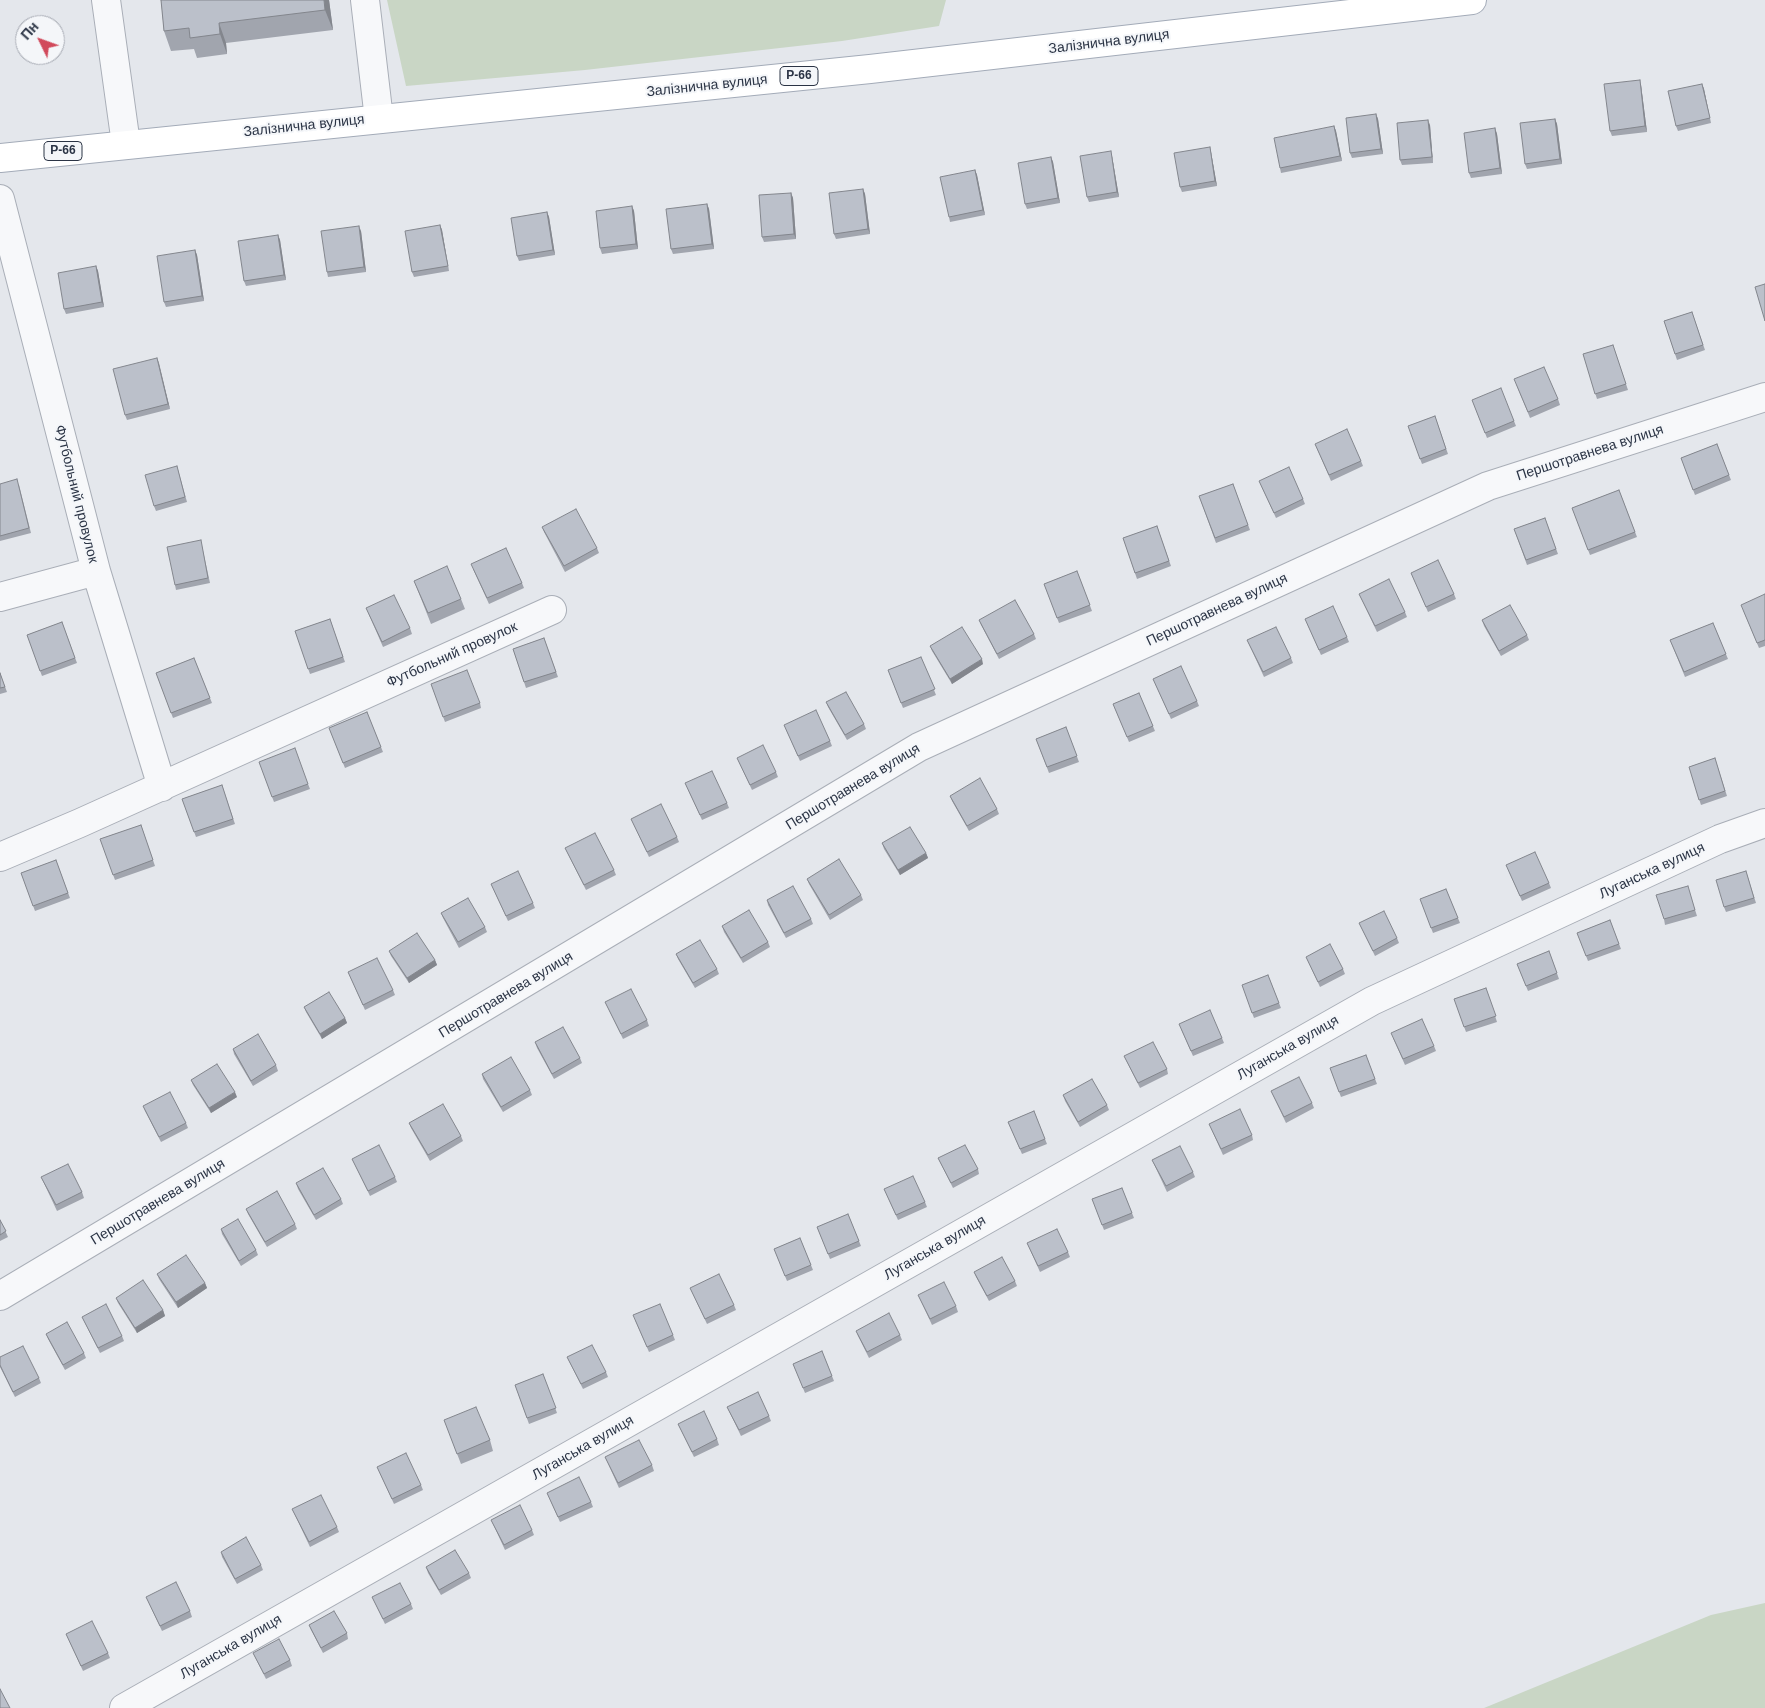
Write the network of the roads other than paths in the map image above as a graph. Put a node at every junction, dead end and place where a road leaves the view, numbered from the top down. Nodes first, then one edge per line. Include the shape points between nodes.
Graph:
1 (106, 0) edge
2 (365, 0) edge
3 (1472, 0) edge
4 (379, 119) junction
5 (126, 144) junction
6 (0, 158) edge
7 (0, 199) edge
8 (1765, 397) edge
9 (96, 571) junction
10 (0, 597) edge
11 (552, 610) dead end
12 (162, 787) junction
13 (1765, 823) edge
14 (0, 856) edge
15 (0, 1296) edge
16 (124, 1708) edge

1 - 5 street
2 - 4 street
3 - 4 main road, Залізнична вулиця / Р-66 via 870,69
4 - 5 main road, Залізнична вулиця / Р-66
5 - 6 main road, Залізнична вулиця / Р-66
7 - 9 street, Футбольний провулок
8 - 15 street, Першотравнева вулиця via 1488,486 919,747
9 - 10 street
9 - 12 street, Футбольний провулок
11 - 12 street, Футбольний провулок
12 - 14 street, Футбольний провулок
13 - 16 street, Луганська вулиця via 1720,839 1372,1001

